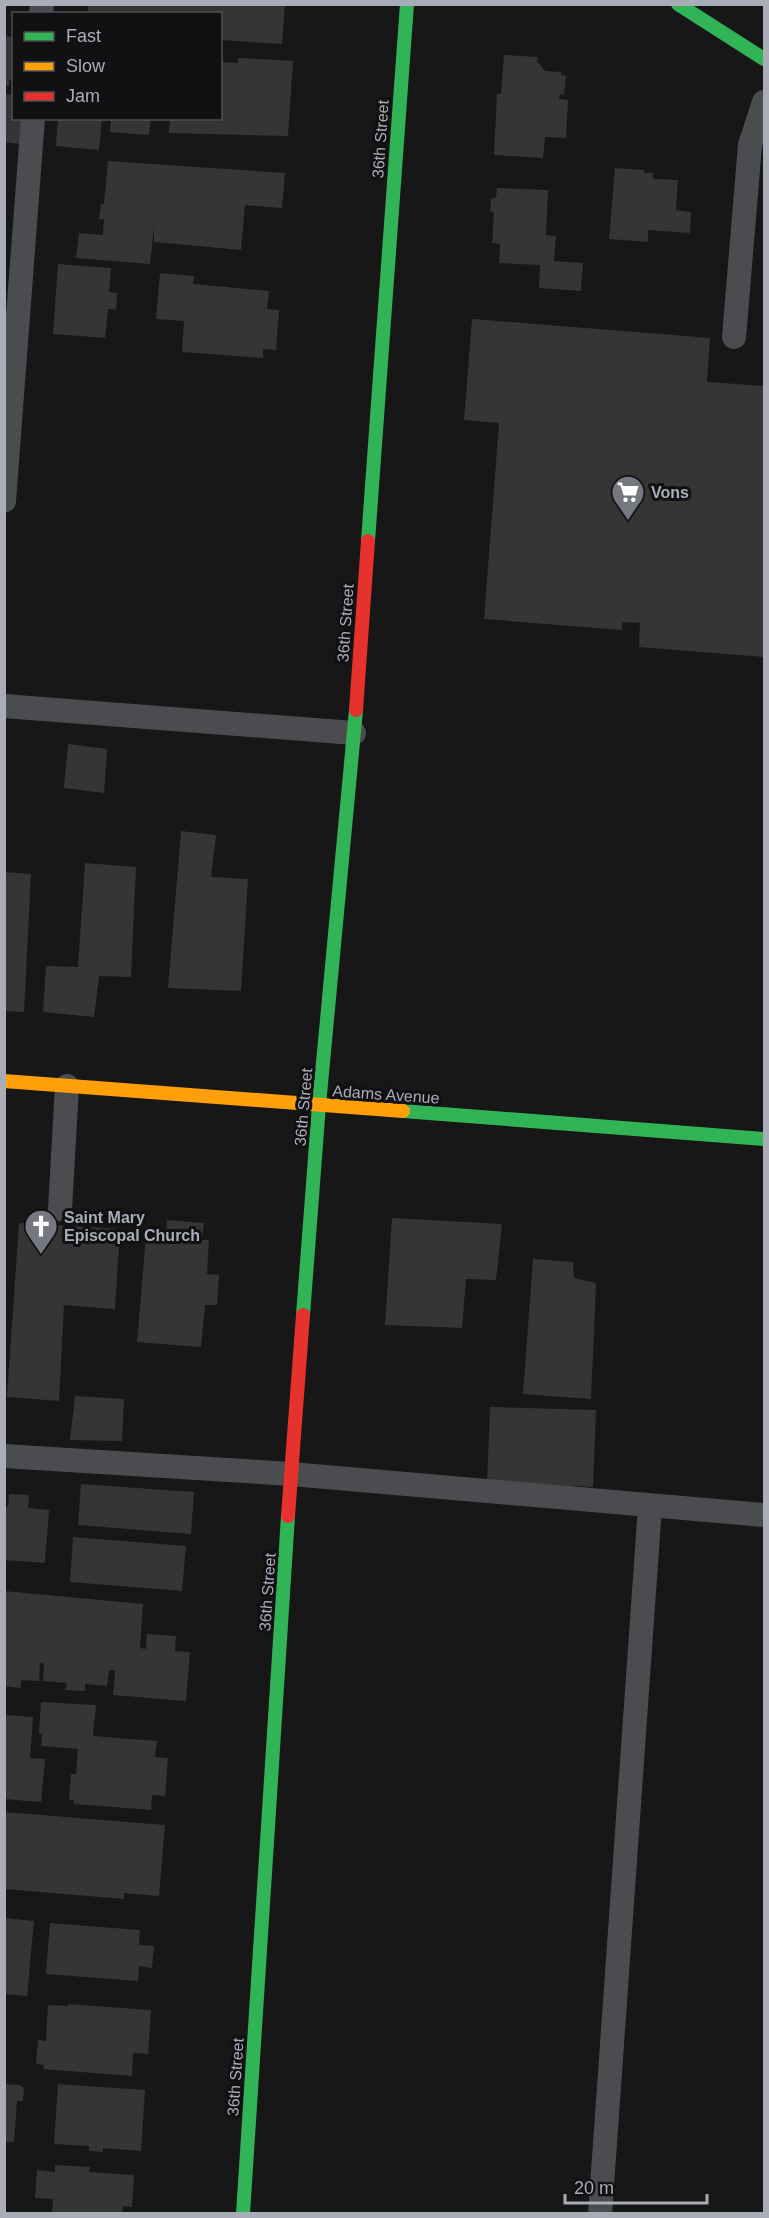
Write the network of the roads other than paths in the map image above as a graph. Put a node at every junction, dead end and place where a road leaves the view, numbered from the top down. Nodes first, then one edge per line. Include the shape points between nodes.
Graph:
1 (407, 4) edge
2 (678, 4) edge
3 (765, 59) edge
4 (765, 102) edge
5 (33, 120) edge
6 (734, 337) dead end
7 (4, 501) edge
8 (4, 706) edge
9 (354, 733) junction
10 (4, 1081) edge
11 (67, 1086) junction
12 (319, 1105) junction
13 (765, 1139) edge
14 (60, 1209) dead end
15 (4, 1456) edge
16 (291, 1474) junction
17 (650, 1507) junction
18 (765, 1515) edge
19 (243, 2214) edge
20 (600, 2214) edge

1 - 9 street, 36th Street
2 - 3 street
4 - 6 lane via 750,145
5 - 7 lane
8 - 9 lane
9 - 12 street, 36th Street
10 - 11 street, Adams Avenue
11 - 12 street, Adams Avenue
11 - 14 lane
12 - 13 street, Adams Avenue
12 - 16 street, 36th Street
15 - 16 lane
16 - 17 lane
16 - 19 street, 36th Street
17 - 18 lane
17 - 20 lane

